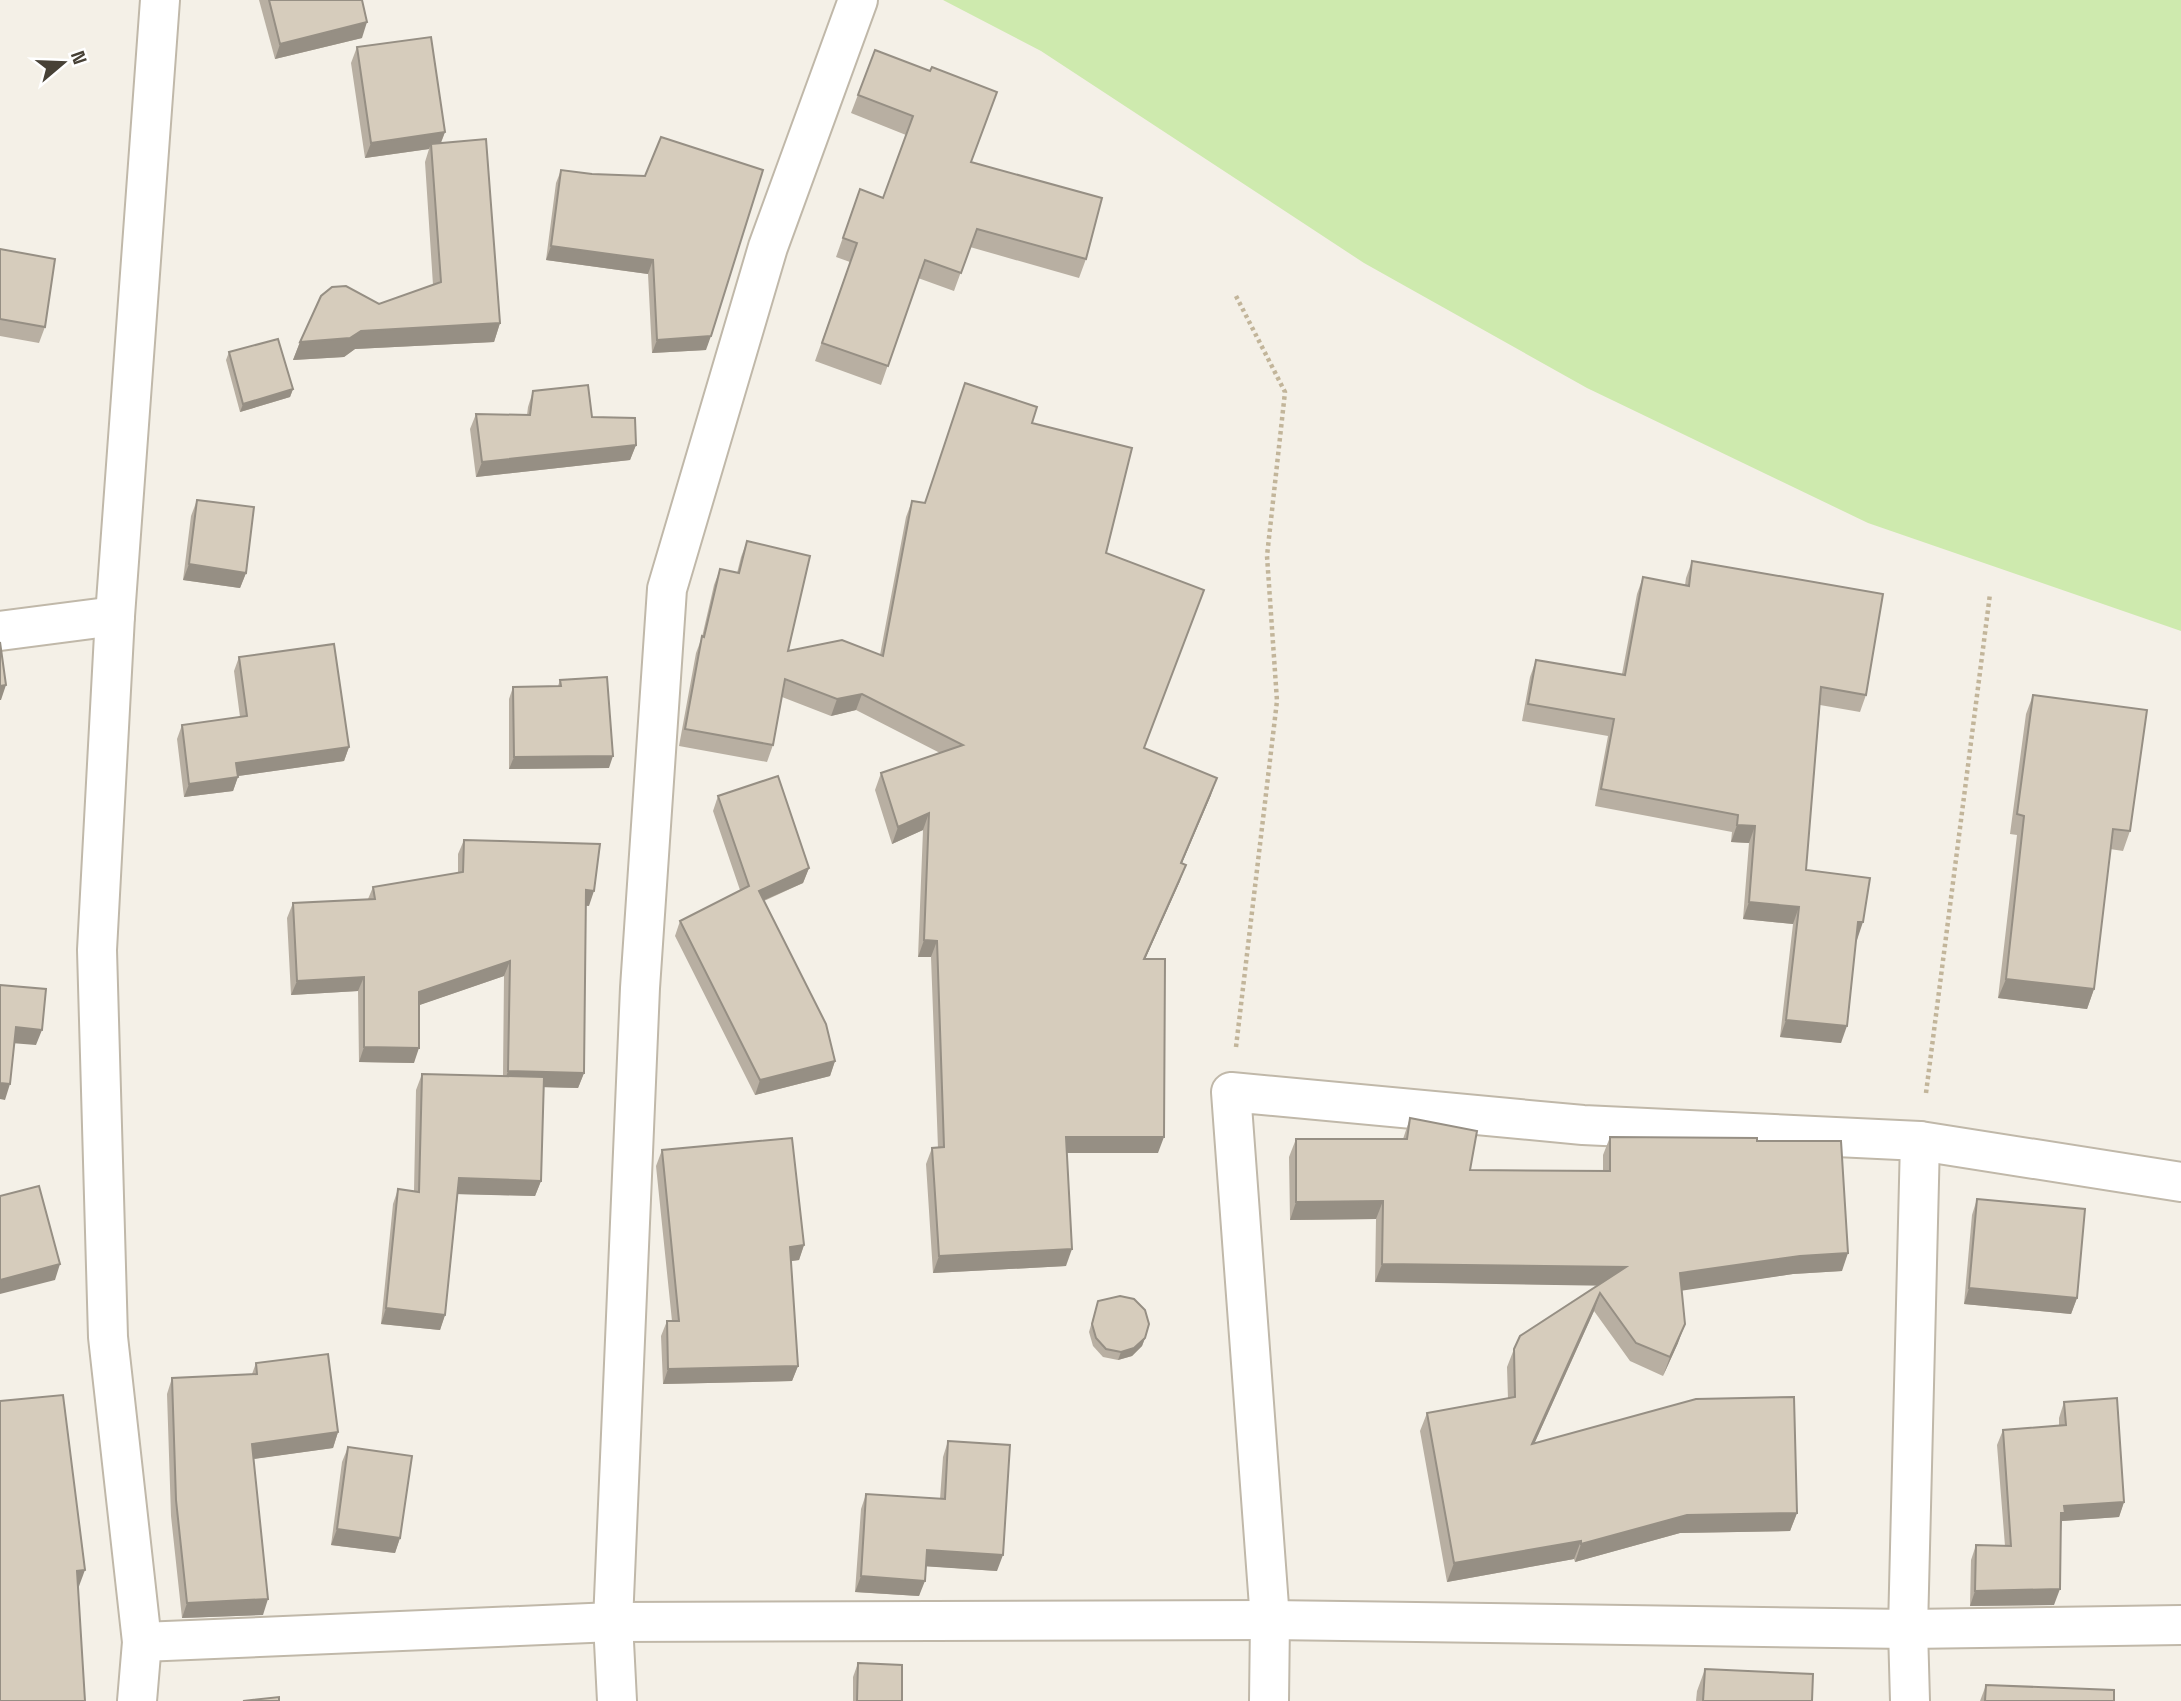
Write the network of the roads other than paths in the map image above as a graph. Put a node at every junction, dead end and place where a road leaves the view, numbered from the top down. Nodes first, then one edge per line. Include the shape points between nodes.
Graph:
1 (160, 0) edge
2 (858, 0) edge
3 (114, 616) junction
4 (0, 631) edge
5 (1920, 1141) junction
6 (2181, 1182) edge
7 (1270, 1620) junction
8 (613, 1622) junction
9 (2181, 1625) edge
10 (1908, 1629) junction
11 (142, 1642) junction
12 (137, 1701) edge
13 (617, 1701) edge
14 (1269, 1701) edge
15 (1910, 1701) edge

1 - 3 street
2 - 8 street via 768,247 667,589 640,988
3 - 4 street
3 - 11 street via 97,964 108,1337
5 - 6 street
5 - 7 street via 1583,1125 1231,1092
5 - 10 street
7 - 8 street
7 - 10 street
7 - 14 street
8 - 11 street
8 - 13 street
9 - 10 street
10 - 15 street
11 - 12 street

